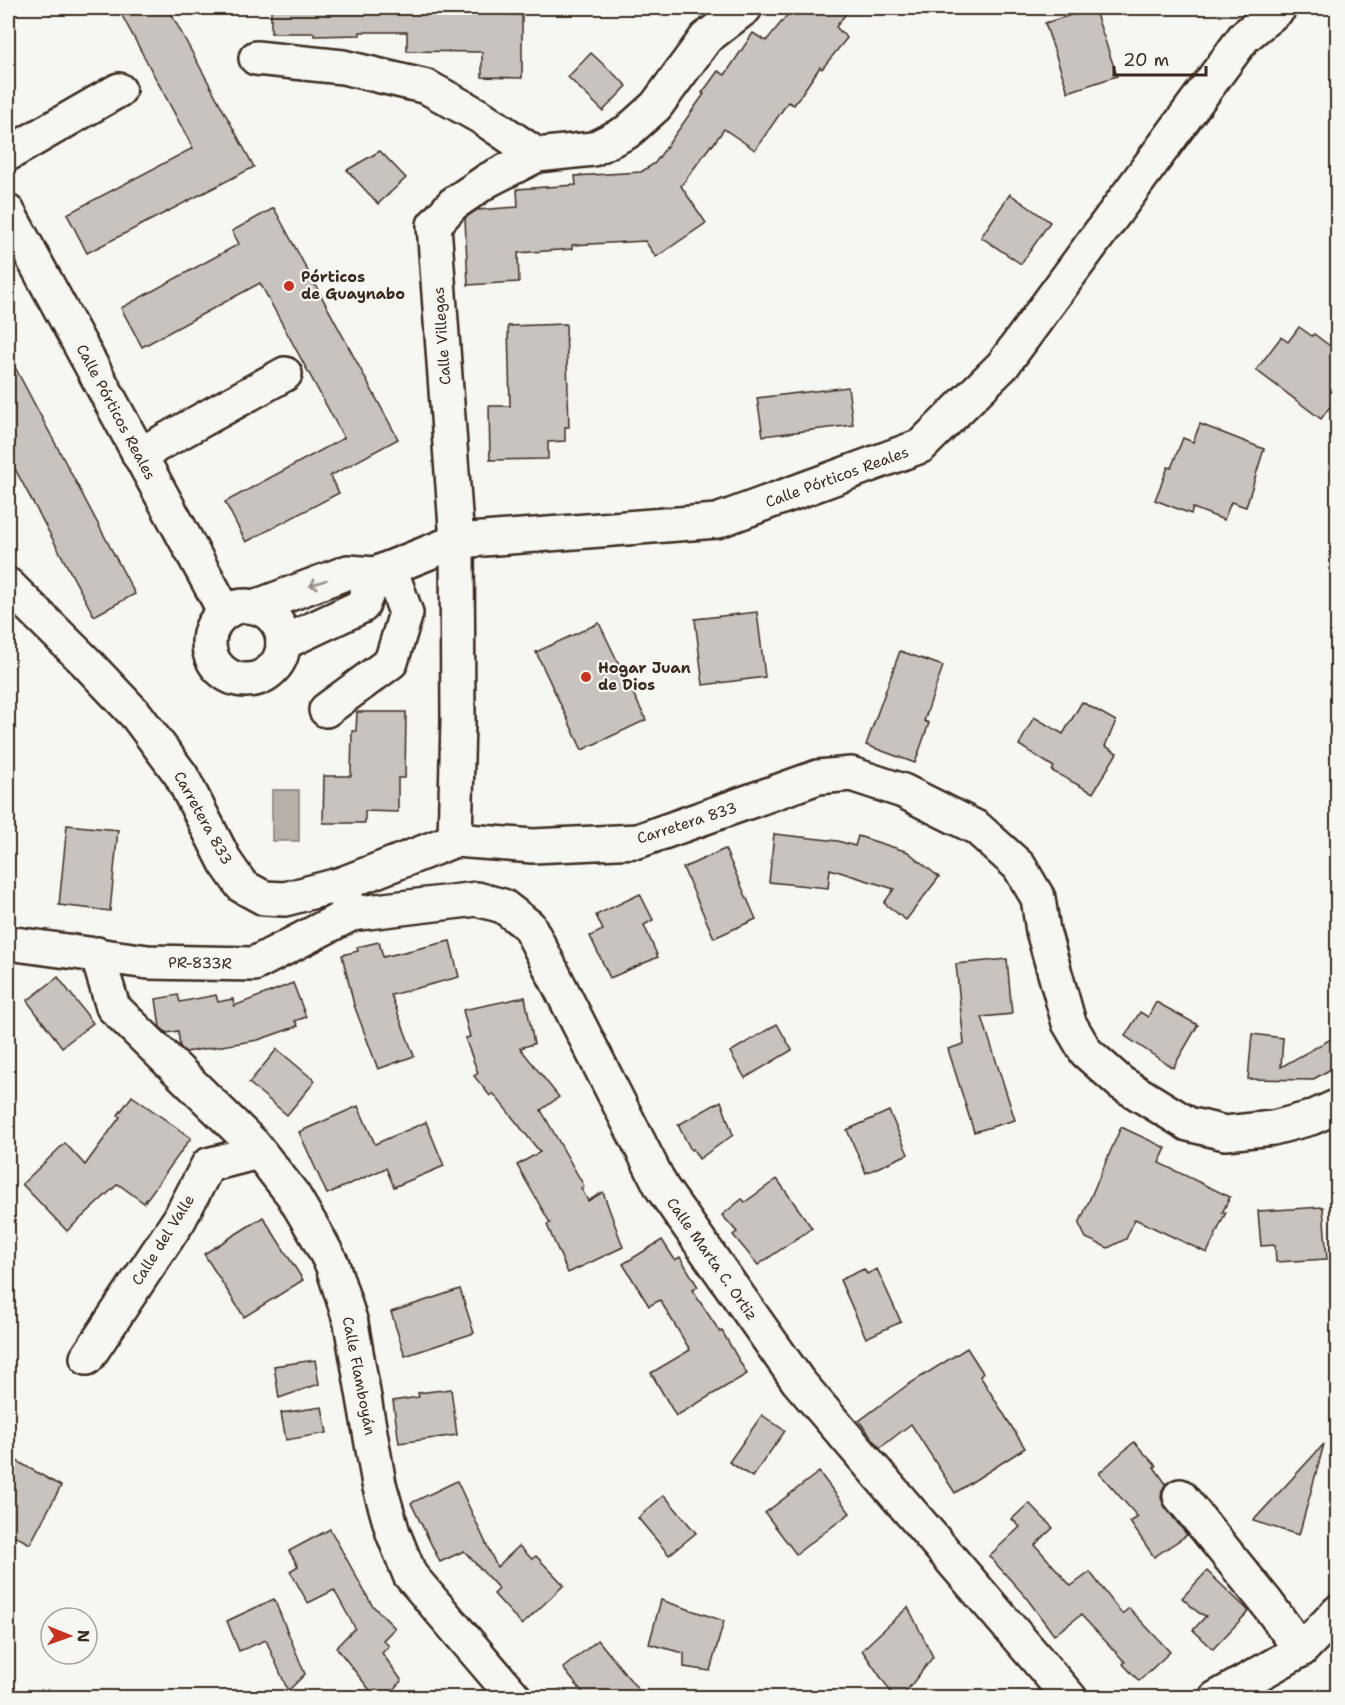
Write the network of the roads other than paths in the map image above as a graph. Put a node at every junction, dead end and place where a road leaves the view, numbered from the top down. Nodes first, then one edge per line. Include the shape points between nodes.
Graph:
1 (745, 8) edge
2 (1279, 8) edge
3 (256, 58) dead end
4 (119, 90) dead end
5 (8, 154) edge
6 (537, 155) junction
7 (8, 212) edge
8 (285, 374) dead end
9 (139, 455) junction
10 (457, 541) junction
11 (382, 571) junction
12 (8, 585) edge
13 (240, 610) junction
14 (283, 643) junction
15 (326, 710) dead end
16 (455, 840) junction
17 (346, 899) junction
18 (8, 943) edge
19 (97, 954) junction
20 (1338, 1106) edge
21 (258, 1152) junction
22 (87, 1358) dead end
23 (1180, 1496) dead end
24 (1338, 1612) edge
25 (1300, 1650) junction
26 (515, 1698) edge
27 (1070, 1698) edge
28 (1216, 1698) edge

1 - 6 street, Calle Villegas via 706,38 656,106 627,132 593,149
2 - 10 street, Calle Pórticos Reales via 1244,37 1004,365 921,446 717,521
3 - 6 street via 342,67 427,87 482,117
4 - 5 street
6 - 10 street, Calle Villegas via 488,180 453,204 434,225
7 - 9 street, Calle Pórticos Reales
8 - 9 street
9 - 13 street, Calle Pórticos Reales
10 - 11 street, Calle Pórticos Reales
10 - 16 street, Calle Villegas
11 -> 13 street, Calle Pórticos Reales via 348,572
11 - 14 street via 362,606
11 - 15 street via 406,613 391,662
12 - 17 street, Carretera 833 via 137,716 181,776 242,886 264,898
13 - 14 street via 266,612 281,631
13 - 14 street via 214,624 209,636 209,648 218,670 241,681 254,680 274,667
16 - 17 street, Carretera 833
16 - 20 street, Carretera 833 via 533,846 638,841 818,777 850,774 903,791 977,828 1019,866 1038,898 1043,931 1069,1023 1086,1052 1121,1083 1188,1124 1225,1133 1273,1128
17 - 19 street, PR-833R / PR-833R via 254,964 148,962
17 - 27 street, Calle Marta C. Ortiz via 477,899 504,906 529,926 662,1188 798,1381
18 - 19 street, PR-833R / PR-833R
19 - 21 street, Calle Flamboyán via 113,1008
21 - 22 street, Calle del Valle via 208,1165 179,1220
21 - 26 street, Calle Flamboyán via 292,1195 332,1264 351,1323 379,1484 410,1575
23 - 25 street
24 - 25 street
25 - 28 street

